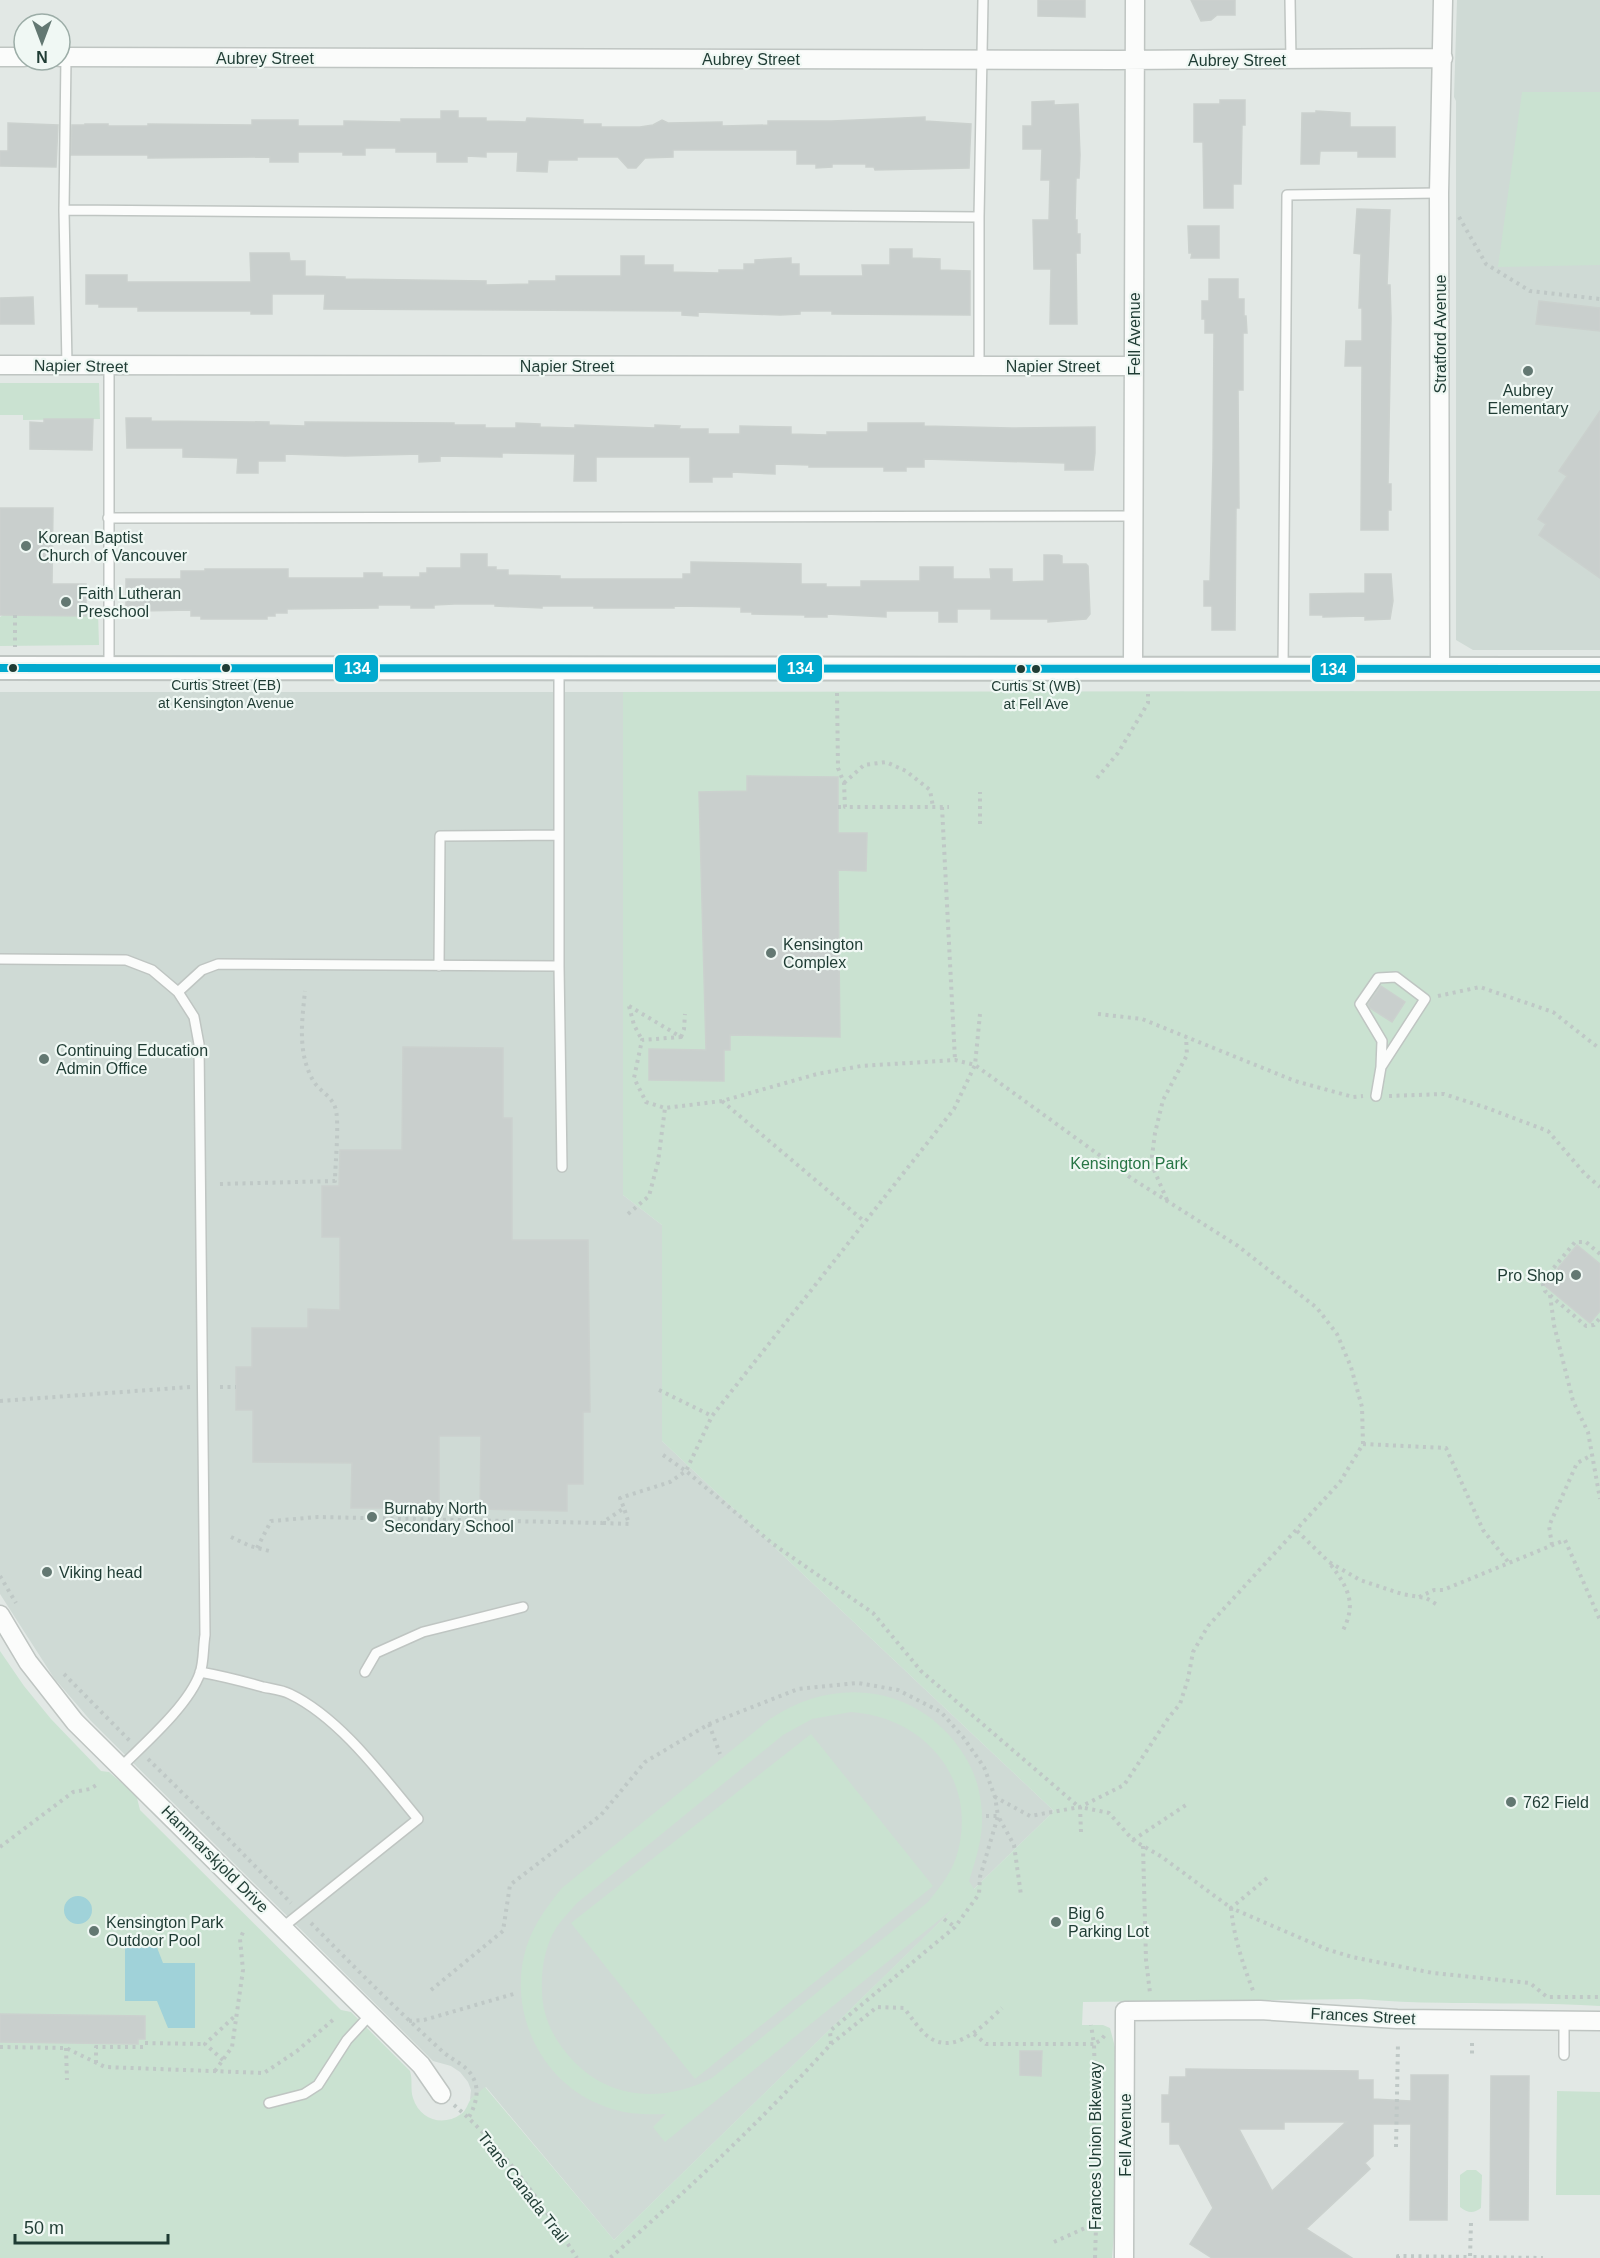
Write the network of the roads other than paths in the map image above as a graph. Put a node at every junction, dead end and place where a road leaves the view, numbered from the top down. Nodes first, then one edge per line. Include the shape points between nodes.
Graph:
1 (983, 0) edge
2 (1135, 0) edge
3 (1290, 0) edge
4 (1443, 0) edge
5 (72, 57) edge
6 (1443, 58) junction
7 (1291, 59) junction
8 (982, 60) junction
9 (1135, 60) junction
10 (63, 72) edge
11 (1440, 193) junction
12 (64, 210) junction
13 (979, 218) junction
14 (0, 365) edge
15 (67, 365) junction
16 (109, 366) junction
17 (979, 366) junction
18 (1133, 366) junction
19 (1134, 516) junction
20 (108, 518) junction
21 (0, 668) edge
22 (109, 668) junction
23 (1133, 668) junction
24 (1440, 668) junction
25 (559, 669) junction
26 (1282, 669) junction
27 (1600, 669) edge
28 (558, 835) junction
29 (0, 959) edge
30 (439, 966) junction
31 (559, 966) junction
32 (178, 992) junction
33 (1381, 1067) junction
34 (1376, 1096) road end
35 (562, 1167) dead end
36 (523, 1607) dead end
37 (0, 1615) edge
38 (200, 1672) junction
39 (365, 1672) dead end
40 (121, 1767) junction
41 (283, 1927) junction
42 (1125, 2011) joint
43 (370, 2015) junction
44 (1564, 2021) junction
45 (1600, 2021) edge
46 (1564, 2055) dead end
47 (441, 2094) dead end
48 (269, 2103) dead end
49 (1124, 2258) edge

1 - 8 lane
2 - 9 street, Fell Avenue
3 - 7 lane
4 - 6 street, Stratford Avenue
5 - 8 street, Aubrey Street
6 - 7 street, Aubrey Street
6 - 11 street, Stratford Avenue
7 - 9 street, Aubrey Street
8 - 9 street, Aubrey Street
8 - 13 lane
9 - 18 street, Fell Avenue
10 - 12 lane
11 - 24 street, Stratford Avenue
11 - 26 lane via 1287,195
12 - 13 lane
12 - 15 lane
13 - 17 lane
14 - 15 street, Napier Street
15 - 16 street, Napier Street
16 - 17 street, Napier Street
16 - 20 lane
17 - 18 street, Napier Street
18 - 19 street, Fell Avenue
19 - 20 lane
19 - 23 street, Fell Avenue
20 - 22 lane
21 - 22 street
22 - 25 street
23 - 25 street
23 - 26 street
24 - 26 street
24 - 27 street
25 - 28 lane
28 - 30 lane via 440,836
28 - 31 lane
29 - 32 lane via 126,960 152,970
30 - 31 lane
30 - 32 lane via 218,964 202,970
31 - 35 lane
32 - 38 lane via 194,1017 199,1044 205,1635
33 - 33 lane via 1425,999 1396,977 1378,978 1360,1004 1382,1041
33 - 34 lane
36 - 39 lane via 423,1632 376,1653
37 - 40 street, Hammarskjold Drive via 28,1662 75,1722
38 - 40 lane via 171,1716
38 - 41 lane via 289,1694 314,1710 371,1761 418,1819
40 - 41 street, Hammarskjold Drive
41 - 43 street, Hammarskjold Drive
42 - 44 street, Frances Street via 1260,2010 1397,2019
42 - 49 street, Fell Avenue
43 - 47 street, Hammarskjold Drive via 421,2065
43 - 48 lane via 347,2040 318,2085 304,2094
44 - 45 street, Frances Street
44 - 46 lane

